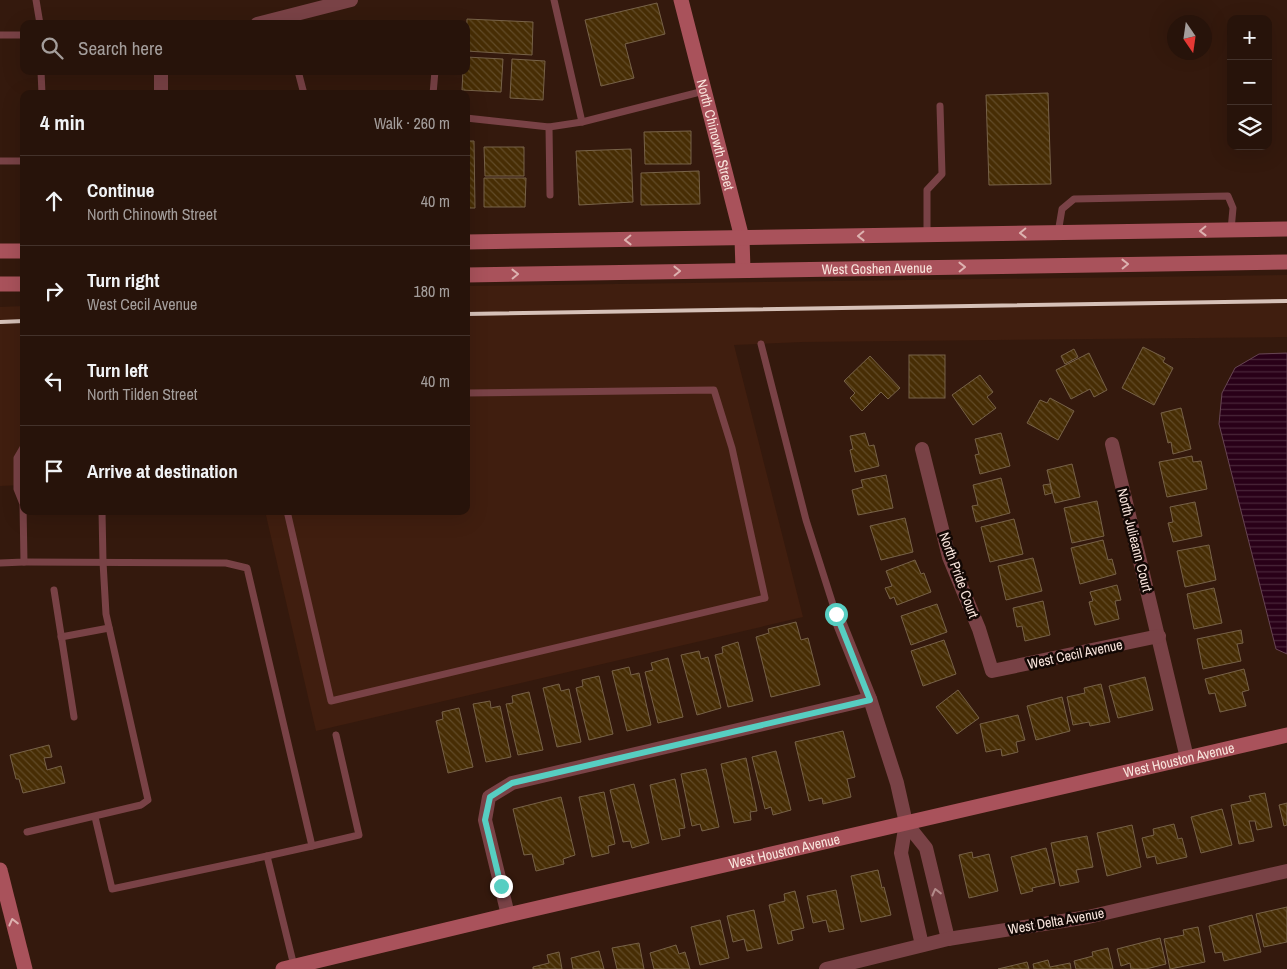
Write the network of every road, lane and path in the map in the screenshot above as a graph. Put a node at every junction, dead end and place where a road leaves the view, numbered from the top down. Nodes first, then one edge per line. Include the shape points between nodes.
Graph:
1 (36, 0) edge
2 (351, 0) edge
3 (554, 0) edge
4 (681, 0) edge
5 (39, 20) edge
6 (284, 20) edge
7 (0, 35) edge
8 (20, 35) edge
9 (41, 75) edge
10 (161, 75) edge
11 (299, 75) edge
12 (435, 75) edge
13 (42, 90) edge
14 (161, 90) edge
15 (303, 90) edge
16 (433, 90) edge
17 (704, 91) junction
18 (940, 106) dead end
19 (470, 118) edge
20 (582, 122) junction
21 (549, 127) junction
22 (0, 161) edge
23 (20, 161) edge
24 (550, 195) dead end
25 (1287, 229) edge
26 (1231, 230) junction
27 (1058, 233) junction
28 (927, 235) junction
29 (742, 238) junction
30 (470, 242) edge
31 (0, 251) edge
32 (20, 251) edge
33 (1287, 262) edge
34 (743, 270) junction
35 (470, 275) edge
36 (0, 284) edge
37 (20, 284) edge
38 (761, 344) dead end
39 (470, 393) edge
40 (1112, 444) dead end
41 (922, 449) dead end
42 (20, 453) edge
43 (20, 496) edge
44 (23, 515) edge
45 (102, 515) edge
46 (288, 515) edge
47 (24, 562) junction
48 (103, 562) junction
49 (0, 563) edge
50 (54, 590) dead end
51 (836, 614) joint
52 (109, 628) junction
53 (1158, 636) junction
54 (61, 637) junction
55 (992, 671) joint
56 (870, 700) junction
57 (74, 717) dead end
58 (336, 735) dead end
59 (1287, 735) edge
60 (1187, 758) junction
61 (95, 817) junction
62 (906, 823) junction
63 (27, 832) dead end
64 (312, 846) junction
65 (267, 856) junction
66 (0, 870) edge
67 (1287, 872) edge
68 (508, 915) junction
69 (948, 939) junction
70 (922, 946) junction
71 (288, 968) edge
72 (25, 969) edge
73 (826, 969) edge

1 - 5 lane
2 - 6 street
3 - 20 lane
4 - 17 main road, North Chinowth Street
7 - 8 lane
9 - 13 lane
10 - 14 street
11 - 15 lane
12 - 16 lane
17 - 20 lane
17 - 29 main road, North Chinowth Street
18 - 28 lane via 942,174 927,190
19 - 21 lane
20 - 21 lane
21 - 24 lane
22 - 23 lane
25 - 26 main road
26 -> 27 main road
26 - 27 lane via 1233,208 1228,196 1219,196 1074,199 1062,209
27 -> 28 main road
28 -> 29 main road
29 -> 30 main road
29 - 34 main road, North Chinowth Street
31 - 32 main road
34 -> 33 main road, West Goshen Avenue
35 -> 34 main road, West Goshen Avenue
36 - 37 main road
38 - 51 lane via 806,520
39 - 46 lane via 714,390 732,448 765,598 331,701
40 - 53 street, North Julieann Court
41 - 55 street, North Pride Court via 949,557 979,629
42 - 43 lane via 17,458
44 - 47 lane
45 - 48 lane
47 - 48 lane
47 - 49 lane
48 - 52 lane
48 - 64 lane via 226,563 247,568
50 - 54 lane
51 - 56 street
52 - 54 lane
52 - 61 lane via 148,800 141,805
53 - 55 street, West Cecil Avenue
53 - 60 street, North Julieann Court
54 - 57 lane
56 - 62 street via 890,758
56 - 68 street via 512,783 490,797 485,820
58 - 64 lane via 359,835
59 - 60 main road, West Houston Avenue
60 - 62 main road, West Houston Avenue
61 - 63 lane
61 - 65 lane via 112,890
62 - 68 main road, West Houston Avenue
69 -> 62 street via 926,848
62 - 70 street via 901,853
64 - 65 lane
65 - 71 lane
72 -> 66 main road
67 - 69 street, West Delta Avenue via 1088,917
68 - 71 main road, West Houston Avenue
69 - 70 street, West Delta Avenue
70 - 73 street, West Delta Avenue

